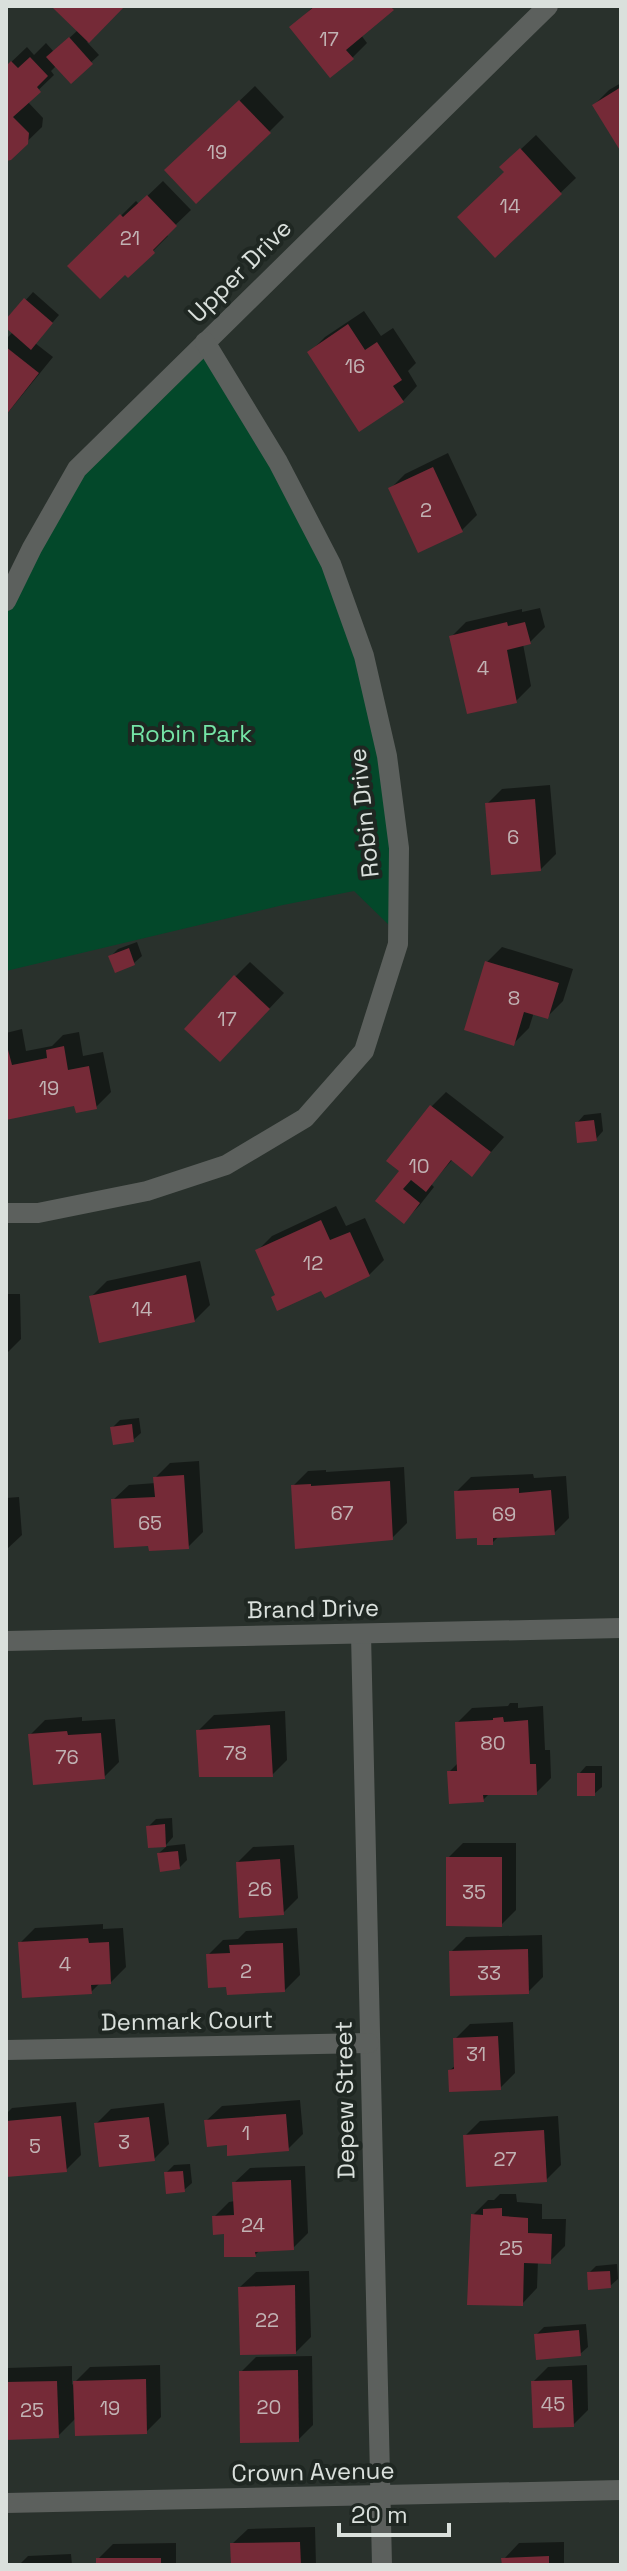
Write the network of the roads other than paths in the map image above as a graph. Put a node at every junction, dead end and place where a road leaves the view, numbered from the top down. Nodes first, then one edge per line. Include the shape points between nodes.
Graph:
1 (533, 10) edge
2 (205, 342) junction
3 (6, 601) edge
4 (6, 1213) edge
5 (621, 1628) edge
6 (361, 1634) junction
7 (6, 1641) edge
8 (369, 2043) junction
9 (6, 2050) edge
10 (621, 2490) edge
11 (380, 2497) junction
12 (6, 2503) edge
13 (382, 2565) edge

1 - 2 street, Upper Drive
2 - 3 street, Upper Drive via 77,469
2 - 4 street, Robin Drive via 278,462 331,564 364,656 387,756 399,848 398,944 364,1051 305,1118 226,1165 147,1191 38,1213
5 - 6 street, Brand Drive
6 - 7 street, Brand Drive
6 - 8 street, Depew Street
8 - 9 street, Denmark Court
8 - 11 street, Depew Street
10 - 11 street, Crown Avenue
11 - 12 street, Crown Avenue
11 - 13 street, Depew Street

